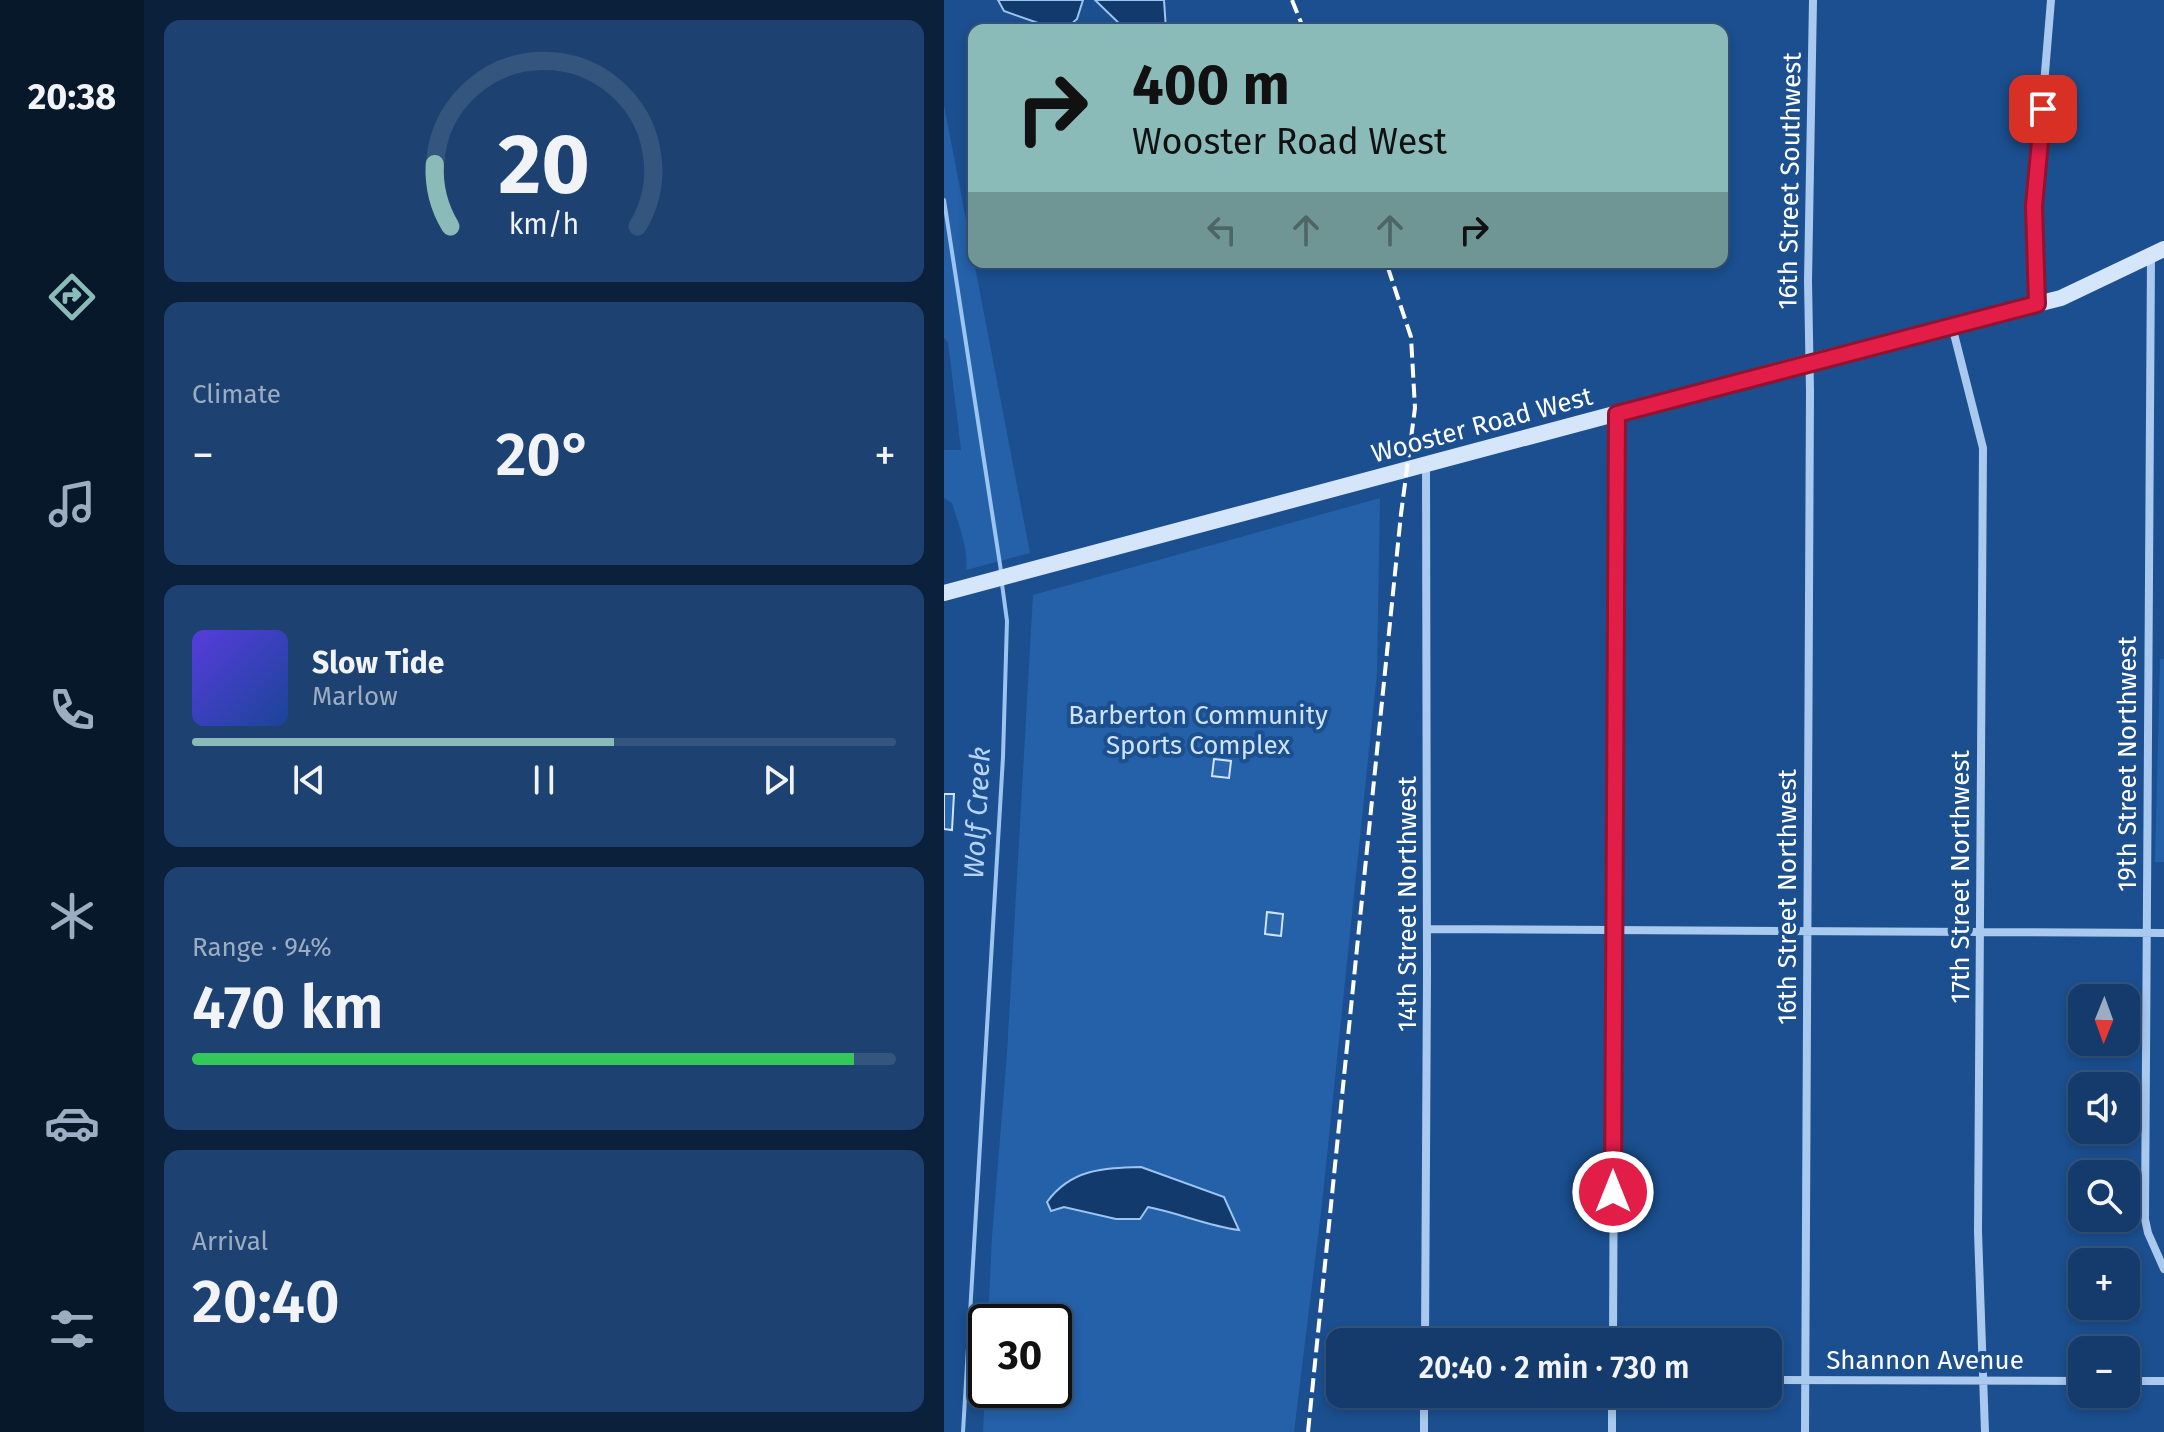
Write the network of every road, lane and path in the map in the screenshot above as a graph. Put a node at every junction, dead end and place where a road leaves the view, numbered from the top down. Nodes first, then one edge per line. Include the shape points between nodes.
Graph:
1 (1813, 0) edge
2 (2051, 0) edge
3 (2158, 252) edge
4 (2037, 304) junction
5 (1952, 326) junction
6 (1809, 362) junction
7 (1617, 414) junction
8 (1426, 465) junction
9 (944, 593) edge
10 (1427, 929) junction
11 (1615, 930) junction
12 (1808, 931) junction
13 (1979, 932) junction
14 (2147, 933) junction
15 (2164, 933) edge
16 (2164, 1269) edge
17 (1425, 1328) edge
18 (1613, 1328) edge
19 (1782, 1380) edge
20 (1805, 1380) junction
21 (1985, 1381) junction
22 (2068, 1381) edge
23 (2140, 1381) edge
24 (2164, 1381) edge
25 (1424, 1408) edge
26 (1612, 1408) edge
27 (1424, 1432) edge
28 (1612, 1432) edge
29 (1805, 1432) edge
30 (1985, 1432) edge

1 - 6 street, 16th Street Southwest
2 - 4 street via 2034,206
3 - 4 main road, Wooster Road West via 2072,294
3 - 14 street, 19th Street Northwest
4 - 5 main road, Wooster Road West
5 - 6 main road, Wooster Road West
5 - 13 street, 17th Street Northwest via 1983,448
6 - 7 main road, Wooster Road West
6 - 12 street, 16th Street Northwest
7 - 8 main road, Wooster Road West
7 - 11 street
8 - 9 main road, Wooster Road West
8 - 10 street, 14th Street Northwest
10 - 11 street
10 - 17 street, 14th Street Northwest
11 - 12 street
11 - 18 street
12 - 13 street
12 - 20 street, 16th Street Northwest
13 - 14 street
13 - 21 street, 17th Street Northwest via 1978,1232
14 - 15 street
14 - 16 street, 19th Street Northwest via 2145,1219
19 - 20 street, Shannon Avenue
20 - 21 street, Shannon Avenue
20 - 29 street, 16th Street Northwest
21 - 22 street, Shannon Avenue
21 - 30 street, 17th Street Northwest
23 - 24 street
25 - 27 street
26 - 28 street

